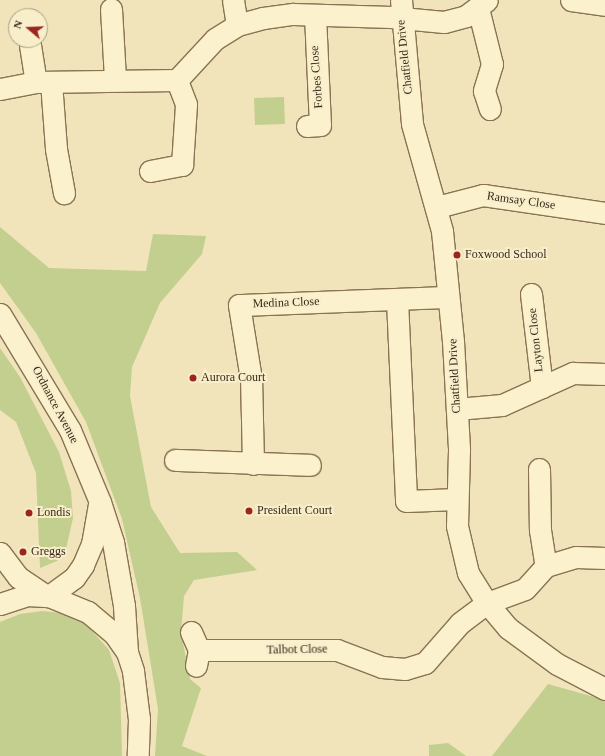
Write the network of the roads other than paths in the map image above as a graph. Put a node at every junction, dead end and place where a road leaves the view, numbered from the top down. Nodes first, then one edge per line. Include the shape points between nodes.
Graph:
1 (232, 0) edge
2 (571, 0) edge
3 (482, 4) edge
4 (605, 5) edge
5 (111, 9) dead end
6 (401, 9) edge
7 (315, 16) junction
8 (236, 25) junction
9 (31, 48) edge
10 (115, 79) junction
11 (177, 80) junction
12 (43, 82) junction
13 (0, 89) edge
14 (490, 109) dead end
15 (307, 126) dead end
16 (150, 171) dead end
17 (56, 186) dead end
18 (437, 207) junction
19 (605, 213) edge
20 (531, 294) dead end
21 (448, 297) junction
22 (397, 300) junction
23 (0, 314) edge
24 (605, 374) edge
25 (542, 387) junction
26 (457, 409) junction
27 (175, 460) dead end
28 (253, 464) junction
29 (310, 465) dead end
30 (539, 469) dead end
31 (457, 500) junction
32 (100, 502) junction
33 (0, 553) edge
34 (605, 558) edge
35 (546, 566) junction
36 (47, 596) junction
37 (486, 603) junction
38 (0, 604) edge
39 (196, 649) dead end
40 (127, 652) junction
41 (605, 689) edge
42 (139, 754) edge

1 - 8 street
2 - 4 street
3 - 6 street via 466,16 444,22
3 - 14 street via 492,64 484,91
5 - 10 street
6 - 7 street
6 - 18 street, Chatfield Drive via 412,124
7 - 8 street via 271,17
7 - 15 street, Forbes Close via 320,125
8 - 11 street via 215,39
9 - 12 street
10 - 11 street
10 - 12 street
11 - 16 street via 186,104 182,165
12 - 13 street
12 - 17 street
18 - 19 street, Ramsay Close via 483,195
18 - 21 street, Chatfield Drive
20 - 25 street, Layton Close
21 - 22 street, Medina Close
21 - 26 street, Chatfield Drive
22 - 28 street, Medina Close via 239,305 251,380
22 - 31 street via 406,501
23 - 32 street, Ordnance Avenue via 70,430
24 - 25 street, Layton Close via 573,372
25 - 26 street, Layton Close via 502,405
26 - 31 street, Chatfield Drive
27 - 28 street
28 - 29 street
30 - 35 street via 540,530
31 - 37 street, Chatfield Drive via 457,526 468,573
32 - 36 street via 92,544 83,565 74,578
32 - 40 street, Ordnance Avenue via 113,542 124,606
33 - 36 street via 18,577
34 - 35 street via 576,557
35 - 37 street, Talbot Close via 525,589
36 - 38 street via 27,595
36 - 40 street via 88,612 115,635
37 - 39 street, Talbot Close via 460,623 425,663 405,669 382,667 337,650
37 - 41 street, Chatfield Drive via 533,648
40 - 42 street via 133,671

